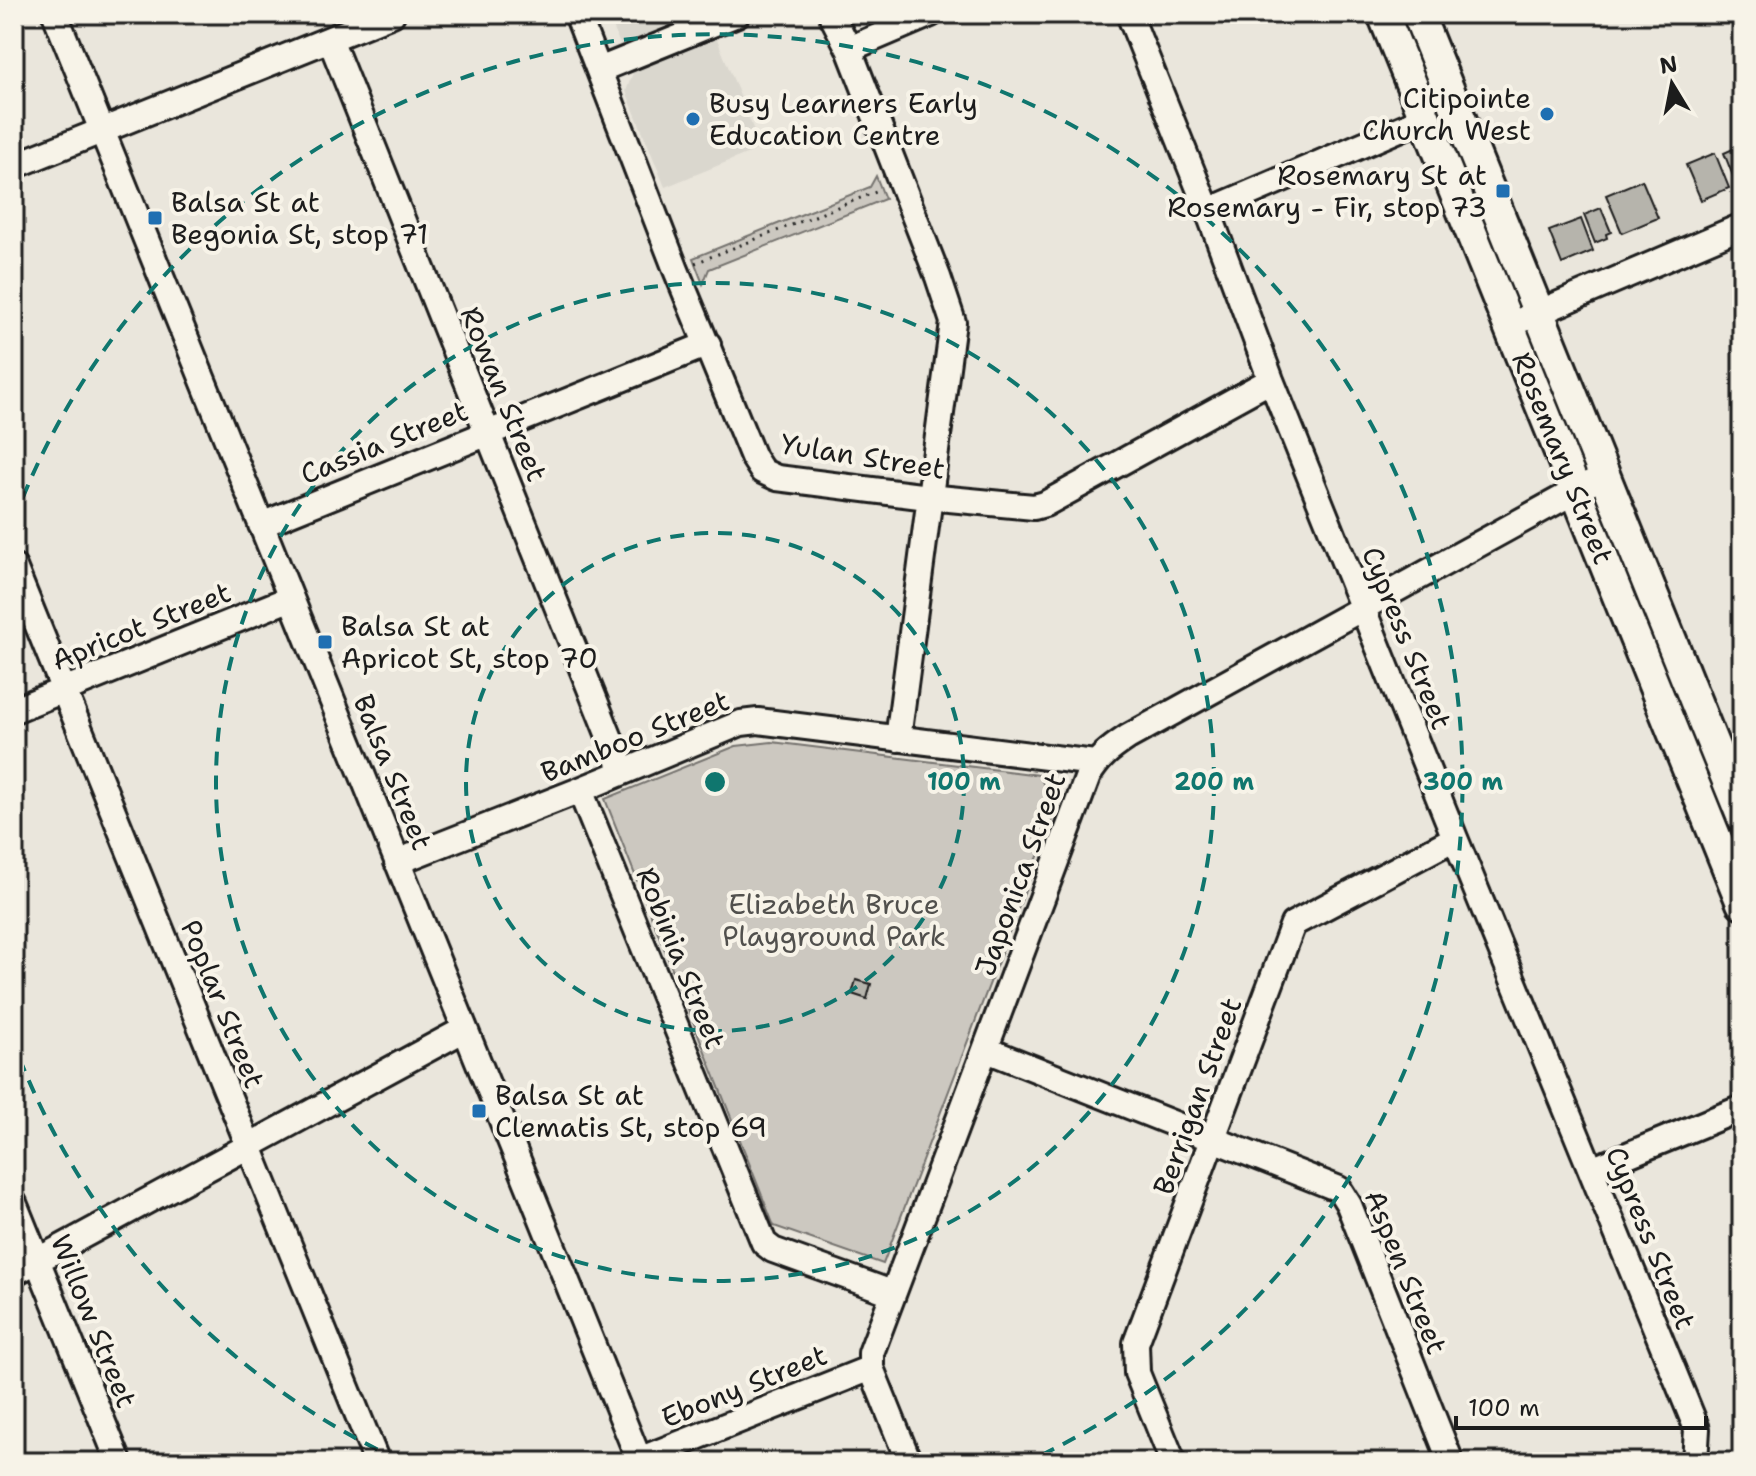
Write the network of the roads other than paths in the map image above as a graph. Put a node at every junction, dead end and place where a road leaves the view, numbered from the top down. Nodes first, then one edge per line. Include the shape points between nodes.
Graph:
1 (55, 14) edge
2 (392, 14) edge
3 (577, 14) edge
4 (737, 14) edge
5 (831, 14) edge
6 (931, 14) edge
7 (1129, 14) edge
8 (1383, 14) edge
9 (1418, 14) edge
10 (330, 39) junction
11 (849, 49) junction
12 (599, 70) junction
13 (1425, 118) junction
14 (103, 129) junction
15 (14, 166) edge
16 (1208, 211) junction
17 (1741, 231) edge
18 (1538, 313) junction
19 (1510, 325) junction
20 (708, 344) junction
21 (1271, 380) junction
22 (487, 432) junction
23 (1603, 476) junction
24 (1576, 491) junction
25 (928, 497) junction
26 (261, 525) junction
27 (14, 567) edge
28 (291, 598) junction
29 (1364, 608) junction
30 (63, 690) junction
31 (14, 710) edge
32 (898, 739) junction
33 (1095, 763) junction
34 (623, 771) junction
35 (580, 790) junction
36 (1742, 816) edge
37 (1455, 838) junction
38 (397, 862) junction
39 (1742, 903) edge
40 (465, 1029) junction
41 (987, 1050) junction
42 (1742, 1108) edge
43 (1213, 1141) junction
44 (248, 1146) junction
45 (1591, 1170) junction
46 (14, 1203) edge
47 (37, 1260) junction
48 (14, 1273) edge
49 (892, 1293) junction
50 (871, 1368) junction
51 (639, 1461) edge
52 (1696, 1461) edge
53 (119, 1462) edge
54 (377, 1462) edge
55 (909, 1462) edge
56 (1173, 1462) edge
57 (1451, 1462) edge

1 - 14 street, Balsa Street
2 - 10 street
3 - 12 street, Yulan Street
4 - 12 street
5 - 11 street
6 - 11 street
7 - 16 street, Cypress Street
8 - 13 main road, Rosemary Street
9 - 18 main road, Rosemary Street
10 - 14 street
10 - 22 street, Rowan Street
11 - 25 street via 953,322
12 - 20 street, Yulan Street
13 - 16 street
13 - 19 main road, Rosemary Street
14 - 15 street
14 - 26 street, Balsa Street
16 - 21 street, Cypress Street
17 - 18 street
18 - 19 street
18 - 23 main road, Rosemary Street
19 - 24 main road, Rosemary Street
20 - 22 street, Cassia Street
20 - 25 street, Yulan Street via 762,471 777,478
21 - 25 street, Yulan Street via 1045,504 1022,507
21 - 29 street, Cypress Street
22 - 26 street, Cassia Street
22 - 34 street, Rowan Street
23 - 24 street, Japonica Street
23 - 36 main road, Rosemary Street
24 - 29 street, Japonica Street
24 - 39 main road, Rosemary Street
25 - 32 street
26 - 28 street, Balsa Street
27 - 30 street, Poplar Street
28 - 30 street, Apricot Street
28 - 38 street, Balsa Street
29 - 33 street, Japonica Street via 1128,737
29 - 37 street, Cypress Street
30 - 31 street, Apricot Street
30 - 44 street, Poplar Street
32 - 33 street, Bamboo Street
32 - 34 street, Bamboo Street via 758,721 741,723
33 - 41 street, Japonica Street
34 - 35 street, Bamboo Street
35 - 38 street, Bamboo Street
35 - 49 street, Robinia Street via 764,1243
37 - 43 street, Berrigan Street via 1293,924
37 - 45 street, Cypress Street
38 - 40 street, Balsa Street
40 - 44 street
40 - 51 street, Balsa Street
41 - 43 street, Aspen Street
41 - 49 street, Japonica Street
42 - 45 street
43 - 56 street, Berrigan Street via 1136,1343 1137,1373
43 - 57 street, Aspen Street via 1339,1189
44 - 47 street
44 - 54 street, Poplar Street
45 - 52 street, Cypress Street via 1697,1429
46 - 47 street, Willow Street
47 - 48 street
47 - 53 street, Willow Street
49 - 50 street, Japonica Street via 871,1353
50 - 51 street, Ebony Street
50 - 55 street

